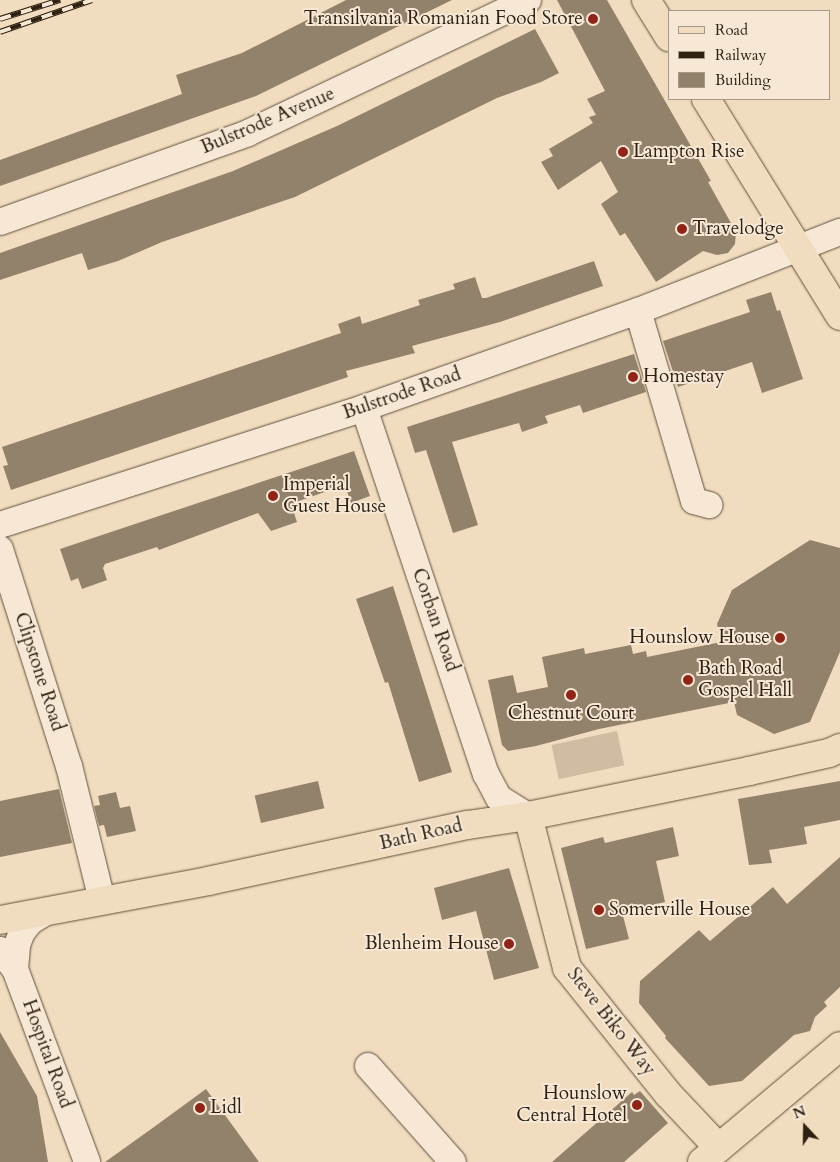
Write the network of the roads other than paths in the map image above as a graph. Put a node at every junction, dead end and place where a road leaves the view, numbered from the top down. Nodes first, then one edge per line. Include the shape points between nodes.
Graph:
1 (528, 0) edge
2 (646, 0) edge
3 (668, 35) edge
4 (707, 100) edge
5 (0, 222) edge
6 (840, 232) edge
7 (799, 250) junction
8 (638, 311) junction
9 (840, 316) edge
10 (364, 408) junction
11 (709, 505) dead end
12 (1, 528) edge
13 (840, 748) edge
14 (528, 816) junction
15 (102, 900) junction
16 (46, 912) junction
17 (0, 920) edge
18 (8, 959) edge
19 (840, 1046) edge
20 (368, 1066) dead end
21 (710, 1155) edge
22 (86, 1162) edge
23 (453, 1162) edge

1 - 5 street, Bulstrode Avenue via 248,133
2 - 3 main road
4 - 7 main road
6 - 7 street, Bulstrode Road
7 - 8 street, Bulstrode Road
7 - 9 main road
8 - 10 street, Bulstrode Road
8 - 11 street via 694,500
10 - 12 street, Bulstrode Road
10 - 14 street, Corban Road via 481,757 499,798
12 - 15 street, Clipstone Road via 74,774
13 - 14 main road, Bath Road via 749,771
14 - 15 main road, Bath Road via 468,825 208,881
14 - 21 main road, Steve Biko Way via 568,968 668,1094
15 - 16 main road, Bath Road
16 - 17 main road, Bath Road
16 - 18 street via 31,921 22,932
18 - 22 street, Hospital Road
19 - 21 main road
20 - 23 street

